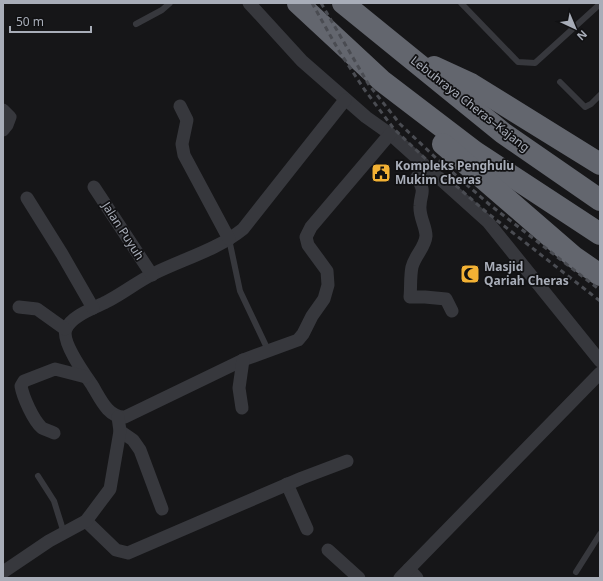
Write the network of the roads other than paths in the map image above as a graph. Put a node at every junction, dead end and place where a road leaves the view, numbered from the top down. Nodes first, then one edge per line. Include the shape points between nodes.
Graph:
1 (170, 3) edge
2 (249, 3) edge
3 (298, 3) edge
4 (343, 3) edge
5 (461, 3) edge
6 (600, 4) edge
7 (136, 24) dead end
8 (406, 54) junction
9 (382, 81) junction
10 (560, 82) dead end
11 (600, 95) edge
12 (345, 100) junction
13 (180, 106) dead end
14 (3, 110) edge
15 (3, 130) edge
16 (390, 134) junction
17 (600, 164) edge
18 (427, 167) junction
19 (94, 187) dead end
20 (27, 198) dead end
21 (600, 200) edge
22 (600, 234) edge
23 (229, 239) junction
24 (152, 275) junction
25 (600, 275) edge
26 (19, 307) dead end
27 (93, 308) junction
28 (452, 311) dead end
29 (65, 329) junction
30 (268, 350) junction
31 (243, 360) junction
32 (600, 361) edge
33 (600, 373) edge
34 (86, 377) junction
35 (242, 408) dead end
36 (118, 417) junction
37 (120, 431) junction
38 (54, 433) dead end
39 (347, 461) dead end
40 (38, 476) dead end
41 (287, 484) junction
42 (162, 509) dead end
43 (86, 521) junction
44 (307, 528) dead end
45 (64, 532) junction
46 (600, 534) edge
47 (328, 550) dead end
48 (4, 568) edge
49 (576, 572) dead end
50 (409, 575) edge
51 (358, 578) edge

1 - 7 lane
2 - 12 street via 302,61
3 - 9 highway
4 - 8 highway, Lebuhraya Cheras–Kajang
5 - 6 lane via 518,62 535,63
8 - 17 highway via 471,84
8 - 21 highway, Lebuhraya Cheras–Kajang via 504,133
9 - 22 highway via 475,152
9 - 25 highway via 443,145 574,257
10 - 11 lane via 585,107
12 - 16 street
12 - 23 street via 243,229
13 - 23 street via 187,120 182,144 184,155
14 - 15 street via 10,117
16 - 18 street
16 - 30 street via 311,227 306,237 308,245 327,271 328,285 324,299 298,340
18 - 28 street via 417,177 423,193 420,206 426,234 425,245 413,266 410,298 446,299
18 - 32 street via 488,222
19 - 24 street, Jalan Puyuh
20 - 27 street
23 - 24 street
23 - 30 lane via 240,291
24 - 27 street
26 - 29 street via 37,309
27 - 29 street via 71,321
29 - 34 street via 66,341
30 - 31 street
31 - 35 street via 239,388
31 - 36 street via 125,417
33 - 50 street
34 - 36 street via 109,411
34 - 38 street via 55,368 24,381 21,386 37,423
36 - 37 street
37 - 42 street via 133,440 140,450
37 - 43 street via 110,489
39 - 41 street
40 - 45 lane via 54,501
41 - 43 street via 128,553 116,550
41 - 44 street
43 - 45 street
45 - 48 street
46 - 49 lane
47 - 51 street

